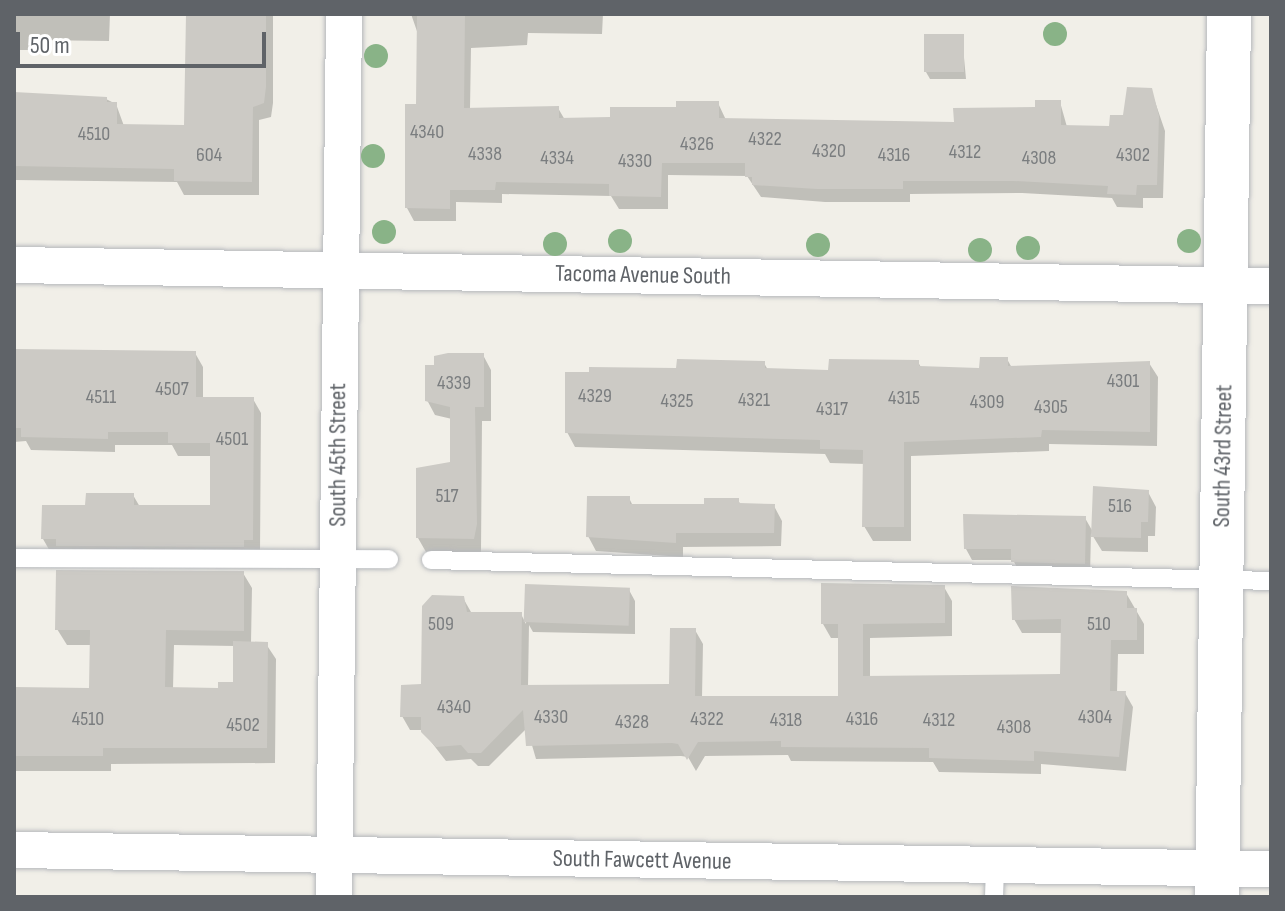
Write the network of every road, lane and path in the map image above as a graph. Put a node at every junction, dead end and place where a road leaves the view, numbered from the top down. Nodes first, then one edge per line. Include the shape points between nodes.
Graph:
1 (344, 14) edge
2 (1229, 14) edge
3 (14, 265) edge
4 (340, 270) junction
5 (1226, 285) junction
6 (1271, 286) edge
7 (14, 558) edge
8 (337, 559) junction
9 (389, 559) dead end
10 (431, 560) dead end
11 (1222, 581) junction
12 (1271, 581) edge
13 (14, 850) edge
14 (334, 855) junction
15 (1271, 869) edge
16 (994, 881) edge
17 (1218, 883) edge
18 (334, 897) edge

1 - 4 street, South 45th Street
2 - 5 street, South 43rd Street
3 - 4 street, Tacoma Avenue South
4 - 5 street, Tacoma Avenue South
4 - 8 street, South 45th Street
5 - 6 street, Tacoma Avenue South
5 - 11 street, South 43rd Street
7 - 8 lane
8 - 9 lane
8 - 14 street, South 45th Street
10 - 11 lane
11 - 12 lane
11 - 17 street, South 43rd Street
13 - 14 street, South Fawcett Avenue
14 - 16 street, South Fawcett Avenue
14 - 18 street, South 45th Street
15 - 17 street, South Fawcett Avenue
16 - 17 street, South Fawcett Avenue

